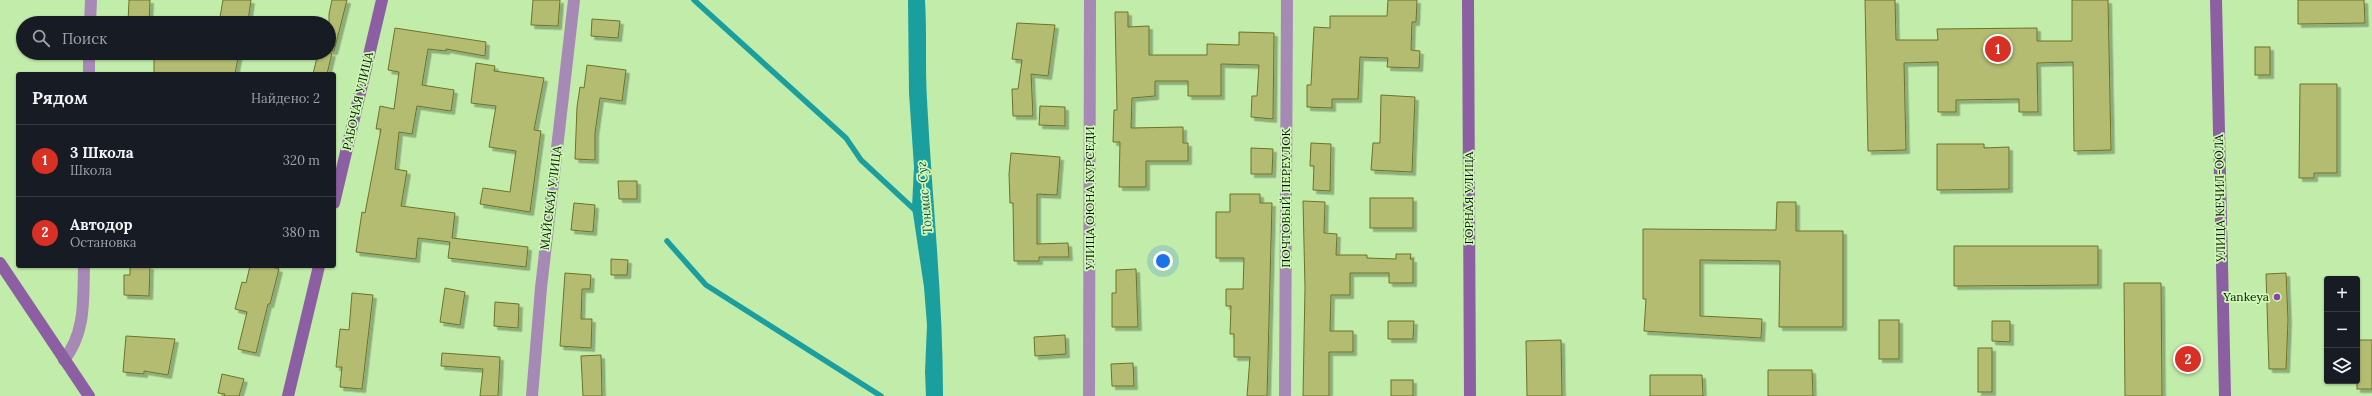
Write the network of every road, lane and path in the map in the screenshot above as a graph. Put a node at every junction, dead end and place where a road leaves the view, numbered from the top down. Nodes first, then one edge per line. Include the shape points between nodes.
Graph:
1 (91, 0) edge
2 (382, 0) edge
3 (574, 0) edge
4 (1090, 0) edge
5 (1287, 0) edge
6 (1468, 0) edge
7 (2216, 0) edge
8 (90, 16) edge
9 (89, 60) edge
10 (89, 72) edge
11 (336, 195) edge
12 (0, 263) edge
13 (84, 268) edge
14 (319, 268) edge
15 (64, 360) junction
16 (89, 396) edge
17 (288, 396) edge
18 (532, 396) edge
19 (1089, 396) edge
20 (1285, 396) edge
21 (1470, 396) edge
22 (2225, 396) edge

1 - 8 street
2 - 11 street, РАБОЧАЯ УЛИЦА
3 - 18 street, МАЙСКАЯ УЛИЦА via 541,288
4 - 19 street, УЛИЦА ОЮНА КУРСЕДИ
5 - 20 street, ПОЧТОВЫЙ ПЕРЕУЛОК
6 - 21 street, ГОРНАЯ УЛИЦА
7 - 22 street, УЛИЦА КЕЧИЛ-ООЛА
9 - 10 street
12 - 15 street
13 - 15 street via 82,322 73,349
14 - 17 street
15 - 16 street

